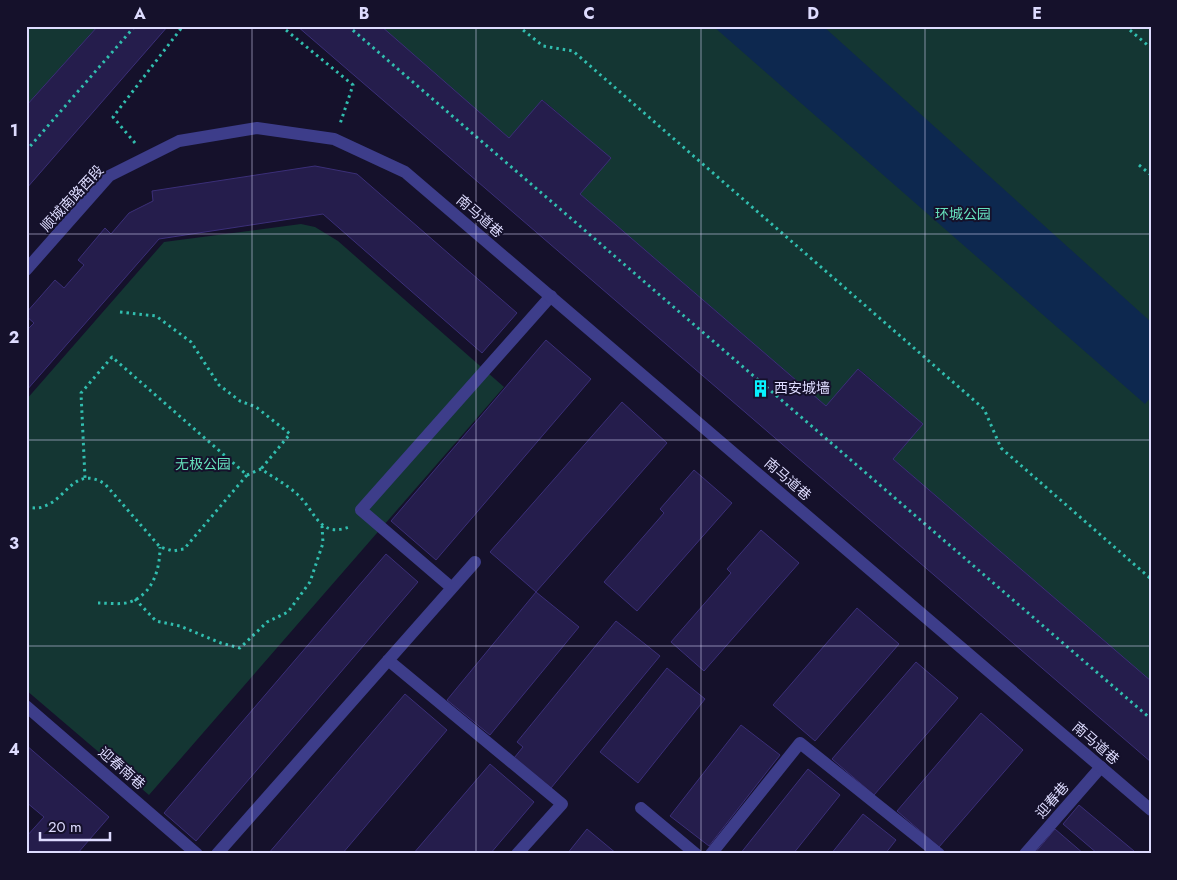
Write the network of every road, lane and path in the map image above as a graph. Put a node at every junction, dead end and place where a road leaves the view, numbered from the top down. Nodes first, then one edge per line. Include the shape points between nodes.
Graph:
1 (135, 26) edge
2 (183, 26) edge
3 (281, 26) edge
4 (348, 26) edge
5 (518, 26) edge
6 (1125, 26) edge
7 (1151, 48) edge
8 (334, 139) junction
9 (26, 152) edge
10 (147, 157) junction
11 (1138, 165) dead end
12 (405, 172) joint
13 (1151, 175) edge
14 (26, 270) edge
15 (551, 296) junction
16 (120, 312) dead end
17 (261, 470) junction
18 (247, 475) junction
19 (86, 478) junction
20 (26, 506) edge
21 (370, 518) junction
22 (322, 526) junction
23 (160, 547) junction
24 (475, 562) dead end
25 (1151, 579) edge
26 (452, 588) junction
27 (134, 599) junction
28 (98, 603) dead end
29 (388, 660) junction
30 (26, 706) edge
31 (1151, 719) edge
32 (1101, 767) junction
33 (642, 808) dead end
34 (1151, 810) edge
35 (197, 854) edge
36 (217, 854) edge
37 (517, 854) edge
38 (696, 854) edge
39 (711, 854) edge
40 (939, 854) edge
41 (1024, 854) edge

1 - 9 path
2 - 10 path via 113,117
3 - 8 path via 353,85
4 - 31 path
5 - 25 path via 543,46 573,51 984,409 1001,448
6 - 7 path
8 - 10 street, 顺城南路西段 via 256,128 179,141
8 - 12 street, 顺城南路西段
10 - 14 street, 顺城南路西段 via 109,176
11 - 13 path
12 - 15 street, 南马道巷
15 - 21 street via 361,510
15 - 32 street, 南马道巷
16 - 17 path via 156,316 191,342 219,385 240,401 256,407 290,434
17 - 18 path
17 - 22 path via 298,494
18 - 19 path via 112,357 81,393
18 - 23 path via 184,549 173,551
19 - 20 path via 72,484 47,506
19 - 23 path via 97,478 105,484
21 - 22 path via 341,530
21 - 26 street
22 - 27 path via 324,543 310,582 288,612 267,622 240,648 180,626 156,621
23 - 27 path via 160,561 153,582 143,595
24 - 26 street
26 - 29 street
27 - 28 path
29 - 36 street
29 - 37 street via 562,804
30 - 35 street, 迎春南巷
32 - 34 street, 南马道巷
32 - 41 street, 迎春巷
33 - 38 street
39 - 40 street via 800,744

